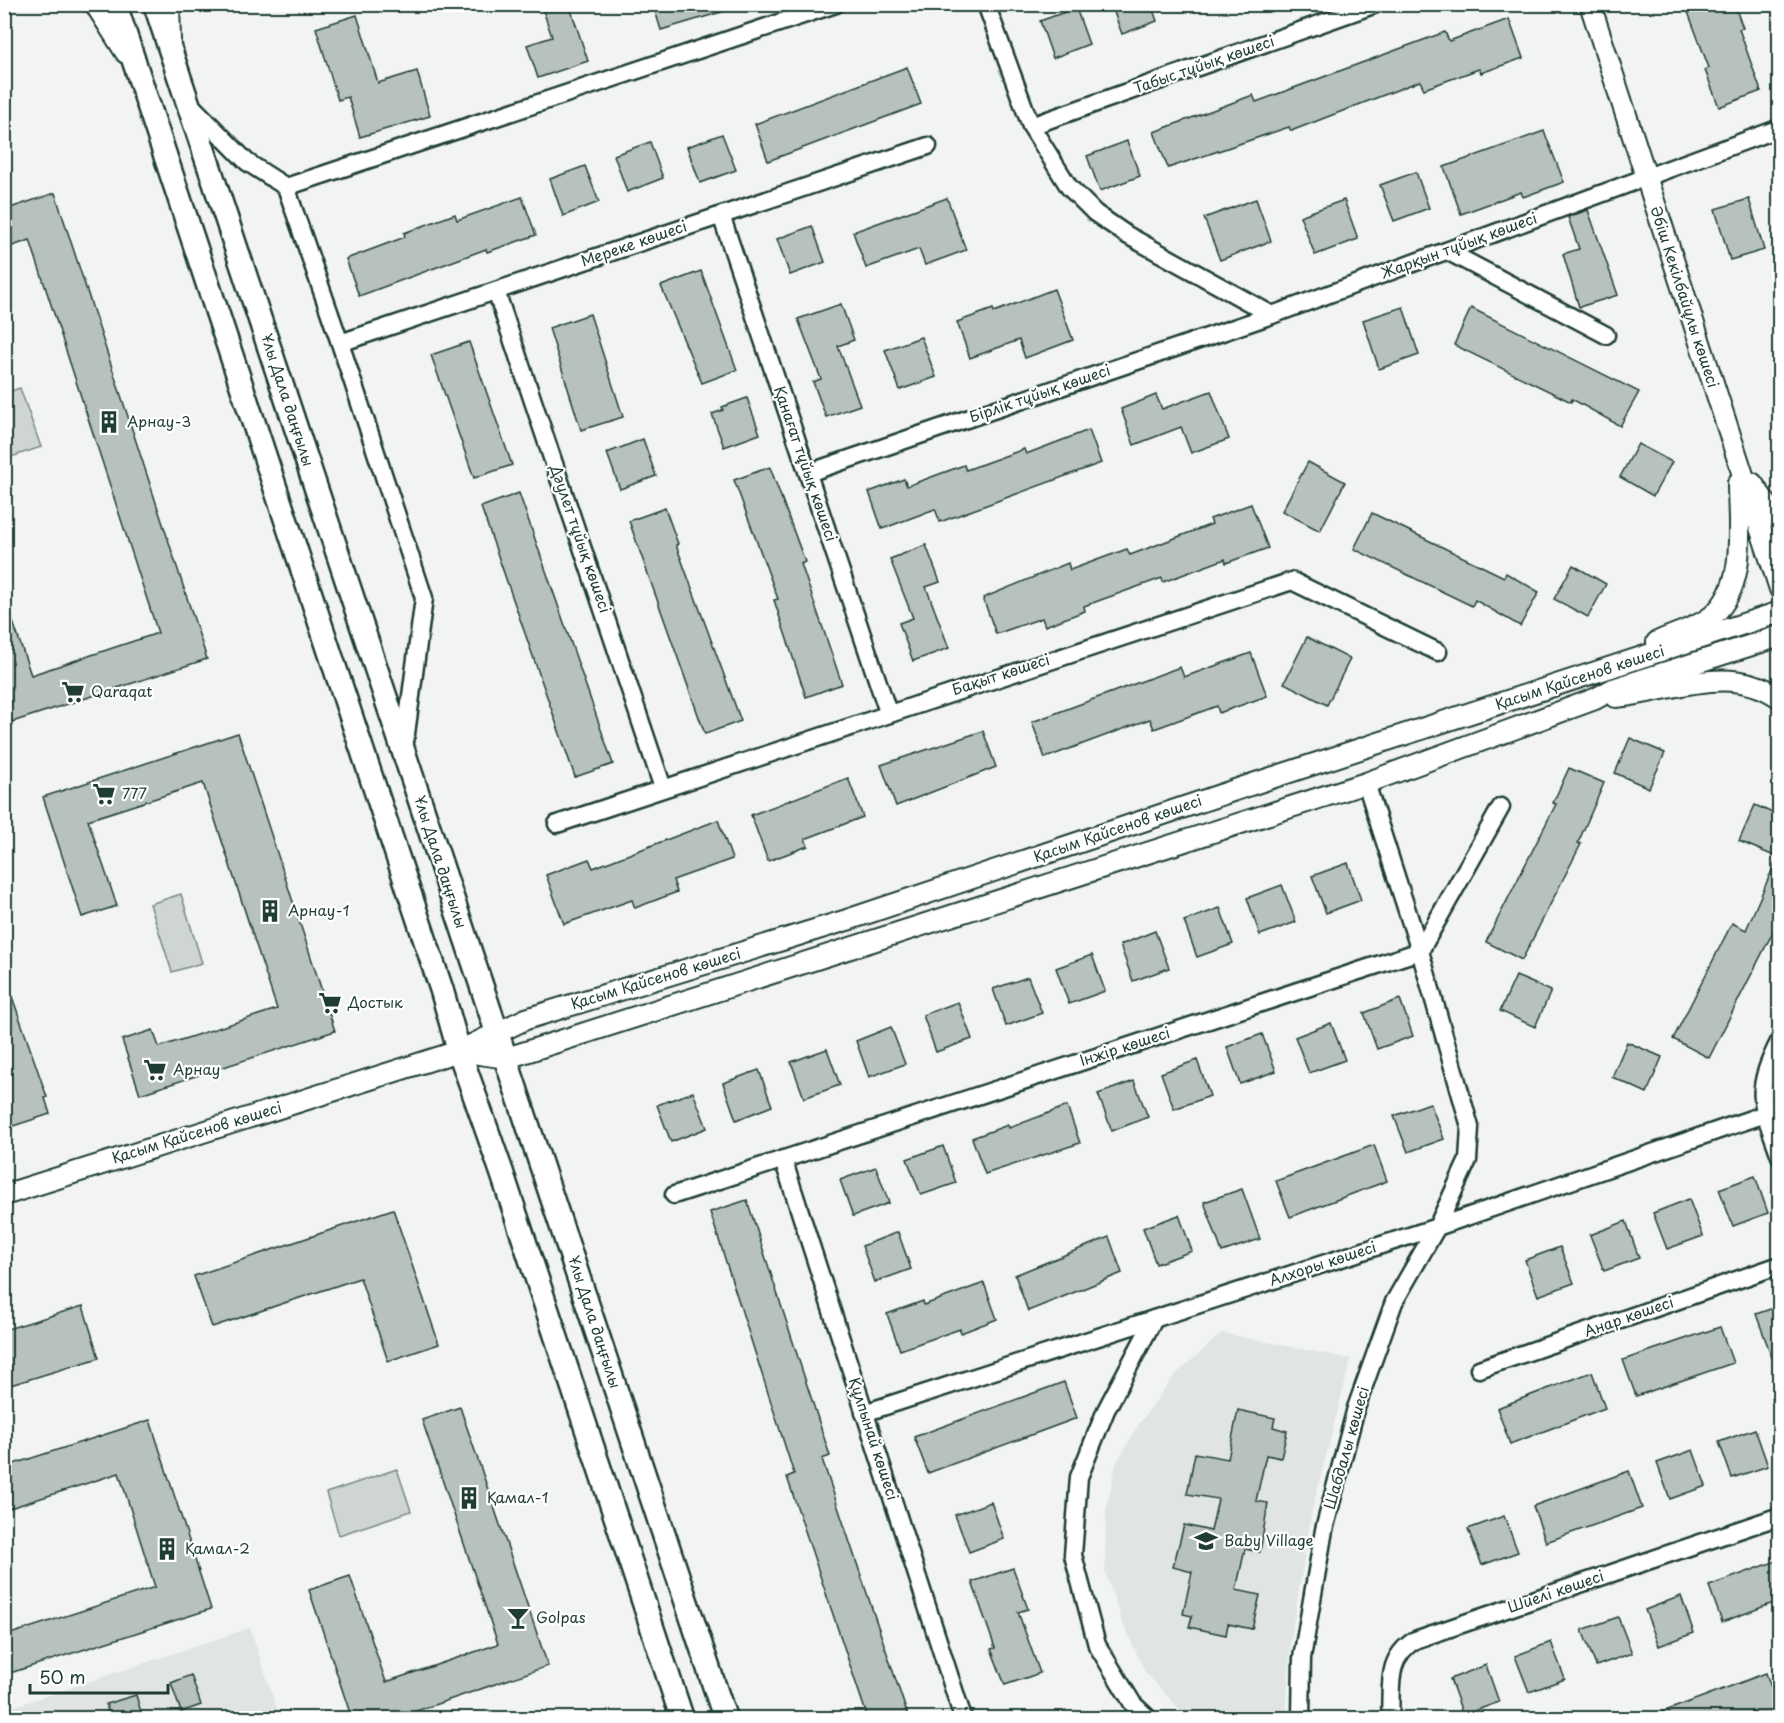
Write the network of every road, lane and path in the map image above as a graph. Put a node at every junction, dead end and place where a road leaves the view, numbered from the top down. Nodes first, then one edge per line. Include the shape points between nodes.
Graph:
1 (95, 4) edge
2 (115, 4) edge
3 (155, 4) edge
4 (169, 4) edge
5 (836, 4) edge
6 (986, 4) edge
7 (1376, 4) edge
8 (1590, 4) edge
9 (170, 48) junction
10 (141, 76) junction
11 (187, 101) junction
12 (1031, 126) junction
13 (1779, 128) edge
14 (928, 146) dead end
15 (1646, 178) junction
16 (286, 187) junction
17 (721, 215) junction
18 (1447, 251) junction
19 (496, 291) junction
20 (1272, 315) junction
21 (1606, 335) dead end
22 (340, 343) junction
23 (1738, 463) junction
24 (808, 473) junction
25 (1779, 523) edge
26 (1779, 589) edge
27 (1779, 612) edge
28 (1779, 636) edge
29 (1438, 652) dead end
30 (1597, 673) junction
31 (1779, 698) edge
32 (1595, 699) junction
33 (888, 712) junction
34 (404, 753) junction
35 (1366, 783) junction
36 (663, 788) junction
37 (1501, 807) dead end
38 (557, 824) dead end
39 (1420, 951) junction
40 (497, 1033) junction
41 (1779, 1040) edge
42 (459, 1051) junction
43 (507, 1058) junction
44 (1772, 1111) edge
45 (1779, 1155) edge
46 (783, 1159) junction
47 (4, 1195) edge
48 (674, 1195) dead end
49 (1437, 1227) junction
50 (1779, 1265) edge
51 (1154, 1319) junction
52 (1479, 1369) dead end
53 (864, 1413) junction
54 (1779, 1516) edge
55 (682, 1719) edge
56 (725, 1719) edge
57 (963, 1719) edge
58 (1148, 1719) edge
59 (1301, 1719) edge
60 (1390, 1719) edge

1 - 10 street
2 - 10 main road
3 - 9 main road, Ұлы Дала даңғылы
4 - 9 street
5 - 16 street
6 - 12 street
7 - 12 street, Табыс тұйық көшесі
8 - 15 street, Әбіш Кекілбайұлы көшесі
9 - 11 main road, Ұлы Дала даңғылы
10 - 42 main road via 439,980
11 - 16 street via 247,162
11 - 34 main road, Ұлы Дала даңғылы
12 - 20 street via 1069,187 1095,213 1127,235
13 - 15 street, Жарқын тұйық көшесі
14 - 17 street, Мереке көшесі
15 - 18 street, Жарқын тұйық көшесі
15 - 23 street, Әбіш Кекілбайұлы көшесі
16 - 22 street
17 - 19 street, Мереке көшесі
17 - 24 street, Қанағат тұйық көшесі
18 - 20 street, Жарқын тұйық көшесі
18 - 21 street
19 - 22 street, Мереке көшесі
19 - 36 street, Дәулет тұйық көшесі
20 - 24 street, Бірлік тұйық көшесі
22 - 34 street via 424,598
23 - 25 street
23 - 26 street, Әбіш Кекілбайұлы көшесі
23 - 30 street via 1739,553 1730,597 1711,617
24 - 33 street, Қанағат тұйық көшесі
27 - 30 street, Қасым Қайсенов көшесі
28 - 32 street, Қасым Қайсенов көшесі via 1613,689
29 - 33 street, Бақыт көшесі via 1292,581
30 - 40 street, Қасым Қайсенов көшесі via 847,920 535,1017
31 - 32 street via 1766,689 1714,679 1640,695
32 - 35 street, Қасым Қайсенов көшесі
33 - 36 street, Бақыт көшесі
34 - 40 main road, Ұлы Дала даңғылы
35 - 39 street, Шабдалы көшесі
35 - 43 street, Қасым Қайсенов көшесі
36 - 38 street, Бақыт көшесі
37 - 39 street
39 - 46 street, Інжір көшесі
39 - 49 street, Шабдалы көшесі via 1470,1127 1468,1160
40 - 42 street, Қасым Қайсенов көшесі
40 - 43 main road, Ұлы Дала даңғылы
41 - 44 street via 1764,1071 1761,1092
42 - 43 street, Қасым Қайсенов көшесі
42 - 47 street, Қасым Қайсенов көшесі
42 - 55 main road
43 - 56 main road, Ұлы Дала даңғылы
44 - 45 street
44 - 49 street, Алхоры көшесі
46 - 48 street, Інжір көшесі
46 - 53 street, Құлпынай көшесі
49 - 51 street, Алхоры көшесі
49 - 59 street, Шабдалы көшесі via 1394,1302 1356,1408 1322,1541 1302,1658
50 - 52 street, Анар көшесі
51 - 53 street, Алхоры көшесі
51 - 58 street via 1106,1410 1079,1477 1073,1555 1097,1645 1133,1704
53 - 57 street, Құлпынай көшесі
54 - 60 street, Шиелі көшесі via 1415,1640 1400,1649 1394,1664

